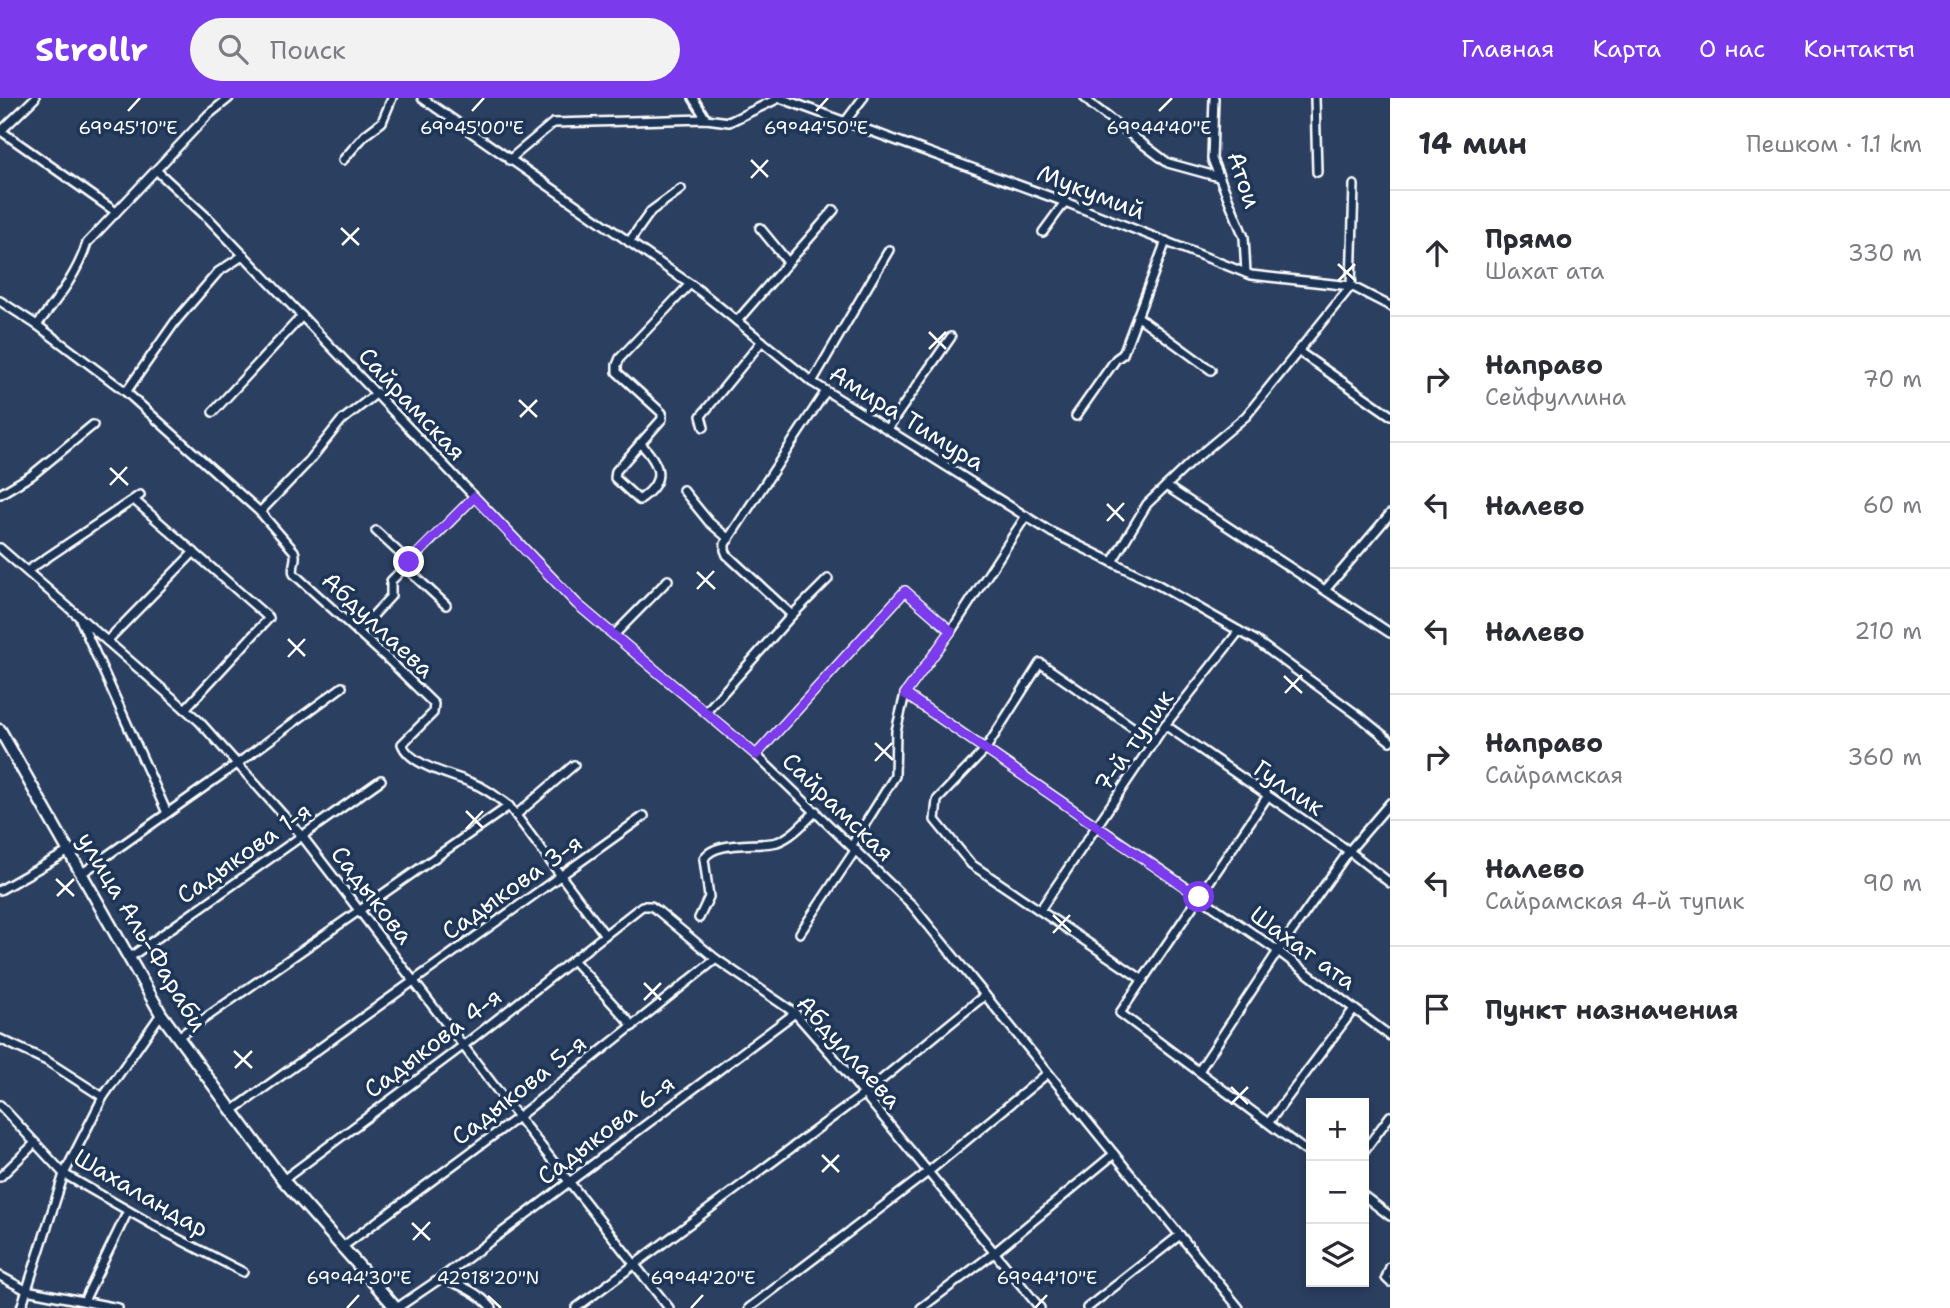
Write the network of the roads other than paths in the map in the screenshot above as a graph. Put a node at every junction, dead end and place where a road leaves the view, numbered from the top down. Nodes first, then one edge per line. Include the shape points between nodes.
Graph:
1 (35, 98) edge
2 (229, 98) edge
3 (392, 98) edge
4 (422, 98) edge
5 (693, 98) edge
6 (782, 98) edge
7 (863, 98) edge
8 (1085, 98) edge
9 (1214, 98) edge
10 (1315, 98) edge
11 (706, 119) junction
12 (845, 122) junction
13 (343, 160) dead end
14 (509, 160) junction
15 (156, 170) junction
16 (1317, 172) dead end
17 (1219, 177) junction
18 (1354, 185) dead end
19 (681, 189) dead end
20 (1065, 202) junction
21 (834, 209) dead end
22 (116, 212) junction
23 (760, 228) dead end
24 (1043, 232) dead end
25 (1166, 241) junction
26 (629, 242) junction
27 (889, 250) dead end
28 (244, 256) junction
29 (788, 262) junction
30 (1246, 273) junction
31 (690, 284) junction
32 (1351, 286) junction
33 (0, 301) edge
34 (1390, 306) edge
35 (302, 316) junction
36 (1137, 316) junction
37 (737, 321) junction
38 (37, 326) junction
39 (951, 337) dead end
40 (762, 341) junction
41 (1298, 351) junction
42 (1211, 370) dead end
43 (812, 382) junction
44 (826, 391) junction
45 (126, 392) junction
46 (377, 393) junction
47 (213, 412) dead end
48 (1390, 415) edge
49 (1076, 416) dead end
50 (93, 425) dead end
51 (704, 427) dead end
52 (887, 429) junction
53 (640, 443) junction
54 (1166, 486) junction
55 (683, 490) dead end
56 (0, 494) edge
57 (474, 497) junction
58 (260, 512) junction
59 (1390, 514) edge
60 (1027, 516) junction
61 (376, 531) dead end
62 (729, 538) junction
63 (0, 548) edge
64 (194, 552) junction
65 (1112, 562) junction
66 (407, 565) junction
67 (27, 571) junction
68 (828, 579) dead end
69 (668, 580) dead end
70 (1326, 589) junction
71 (446, 605) dead end
72 (78, 615) junction
73 (792, 615) junction
74 (951, 631) junction
75 (1239, 631) junction
76 (358, 632) junction
77 (1390, 633) edge
78 (614, 635) junction
79 (107, 641) junction
80 (342, 687) dead end
81 (905, 694) junction
82 (185, 709) junction
83 (706, 712) junction
84 (1165, 725) junction
85 (0, 730) edge
86 (1390, 741) edge
87 (1154, 742) junction
88 (985, 750) junction
89 (756, 755) junction
90 (237, 764) junction
91 (574, 765) dead end
92 (381, 780) dead end
93 (1268, 797) junction
94 (1390, 803) edge
95 (509, 806) junction
96 (816, 811) junction
97 (167, 813) junction
98 (516, 815) junction
99 (644, 816) dead end
100 (1097, 827) junction
101 (302, 836) junction
102 (854, 847) junction
103 (69, 852) junction
104 (1349, 852) junction
105 (81, 874) junction
106 (560, 877) junction
107 (1390, 883) edge
108 (0, 890) edge
109 (1199, 897) junction
110 (1040, 910) junction
111 (360, 911) junction
112 (699, 918) dead end
113 (800, 933) dead end
114 (604, 935) junction
115 (1278, 951) junction
116 (130, 958) junction
117 (716, 959) junction
118 (573, 960) junction
119 (414, 980) junction
120 (1143, 980) junction
121 (985, 995) junction
122 (1354, 1009) junction
123 (795, 1013) junction
124 (161, 1014) junction
125 (633, 1026) junction
126 (1390, 1036) edge
127 (178, 1037) junction
128 (0, 1039) edge
129 (464, 1045) junction
130 (1199, 1071) junction
131 (1048, 1073) junction
132 (864, 1094) junction
133 (103, 1097) junction
134 (0, 1105) edge
135 (232, 1111) junction
136 (1390, 1116) edge
137 (518, 1117) junction
138 (1269, 1122) junction
139 (35, 1143) junction
140 (1369, 1144) edge
141 (1306, 1151) edge
142 (1114, 1154) junction
143 (928, 1172) junction
144 (64, 1174) junction
145 (0, 1177) edge
146 (283, 1180) junction
147 (569, 1181) junction
148 (1369, 1200) edge
149 (128, 1211) junction
150 (1390, 1216) edge
151 (1180, 1235) junction
152 (341, 1248) junction
153 (994, 1253) junction
154 (634, 1264) junction
155 (1390, 1267) edge
156 (243, 1272) dead end
157 (1, 1278) edge
158 (441, 1278) junction
159 (1390, 1282) edge
160 (26, 1290) junction
161 (88, 1303) edge
162 (21, 1308) edge
163 (118, 1308) edge
164 (396, 1308) edge
165 (492, 1308) edge
166 (576, 1308) edge
167 (668, 1308) edge
168 (749, 1308) edge
169 (921, 1308) edge
170 (1040, 1308) edge
171 (1087, 1308) edge
172 (1239, 1308) edge

1 - 22 street via 1,131
2 - 15 street
3 - 13 street via 382,122
4 - 14 street, Амира Тимура
5 - 11 street
6 - 11 street, Мукумий via 729,122
6 - 12 street, Мукумий
7 - 12 street
8 - 17 street via 1168,163
9 - 17 street, Атои via 1212,159
10 - 16 street
11 - 14 street, Мукумий via 553,123
12 - 20 street, Мукумий
14 - 26 street, Амира Тимура
15 - 22 street
15 - 28 street, Сайрамская
17 - 30 street, Атои via 1244,237
18 - 32 street
19 - 26 street via 651,211
20 - 24 street
20 - 25 street, Мукумий
21 - 29 street
22 - 38 street via 86,243 70,283
23 - 29 street
25 - 30 street, Мукумий
25 - 36 street
26 - 31 street, Амира Тимура
27 - 43 street
28 - 35 street, Сайрамская
28 - 45 street via 209,282
29 - 37 street
30 - 32 street, Мукумий
31 - 37 street, Амира Тимура
31 - 53 street via 617,365 617,372 662,413 662,419
32 - 34 street, Мукумий
32 - 41 street
33 - 38 street, Абдуллаева
35 - 46 street, Сайрамская
35 - 47 street
36 - 42 street
36 - 49 street via 1123,354
37 - 40 street, Амира Тимура
38 - 45 street, Абдуллаева
39 - 52 street
40 - 43 street, Амира Тимура
40 - 51 street via 701,416
41 - 48 street
41 - 54 street via 1246,416
43 - 44 street, Амира Тимура
44 - 52 street, Амира Тимура
44 - 62 street
45 - 58 street, Абдуллаева
46 - 57 street, Сайрамская
46 - 58 street via 341,421
50 - 56 street via 32,475
52 - 60 street, Амира Тимура
53 - 53 street via 614,474 639,500 658,479 655,459
54 - 65 street via 1147,504
54 - 70 street
55 - 62 street
57 - 66 street
57 - 78 street, Сайрамская via 577,604
58 - 76 street, Абдуллаева via 296,554 294,574
59 - 70 street
60 - 65 street, Амира Тимура
60 - 74 street
61 - 66 street
62 - 73 street via 727,555
63 - 67 street, Садыкова
64 - 67 street via 137,497
64 - 79 street
64 - 82 street via 269,618
65 - 75 street, Амира Тимура
66 - 71 street
66 - 76 street via 391,581 391,596
67 - 72 street, Садыкова
68 - 73 street
69 - 78 street
70 - 77 street
72 - 79 street, Садыкова
72 - 97 street
73 - 83 street
74 - 81 street
74 - 89 street via 905,591
75 - 84 street, 7-й тупик
75 - 86 street, Амира Тимура
76 - 95 street, Абдуллаева via 434,704 433,713 402,744 405,750 427,766 472,783
78 - 83 street, Сайрамская
79 - 82 street, Садыкова
80 - 90 street
81 - 88 street, Шахат ата
81 - 102 street via 896,731 895,776
82 - 90 street, Садыкова
83 - 89 street, Сайрамская
84 - 87 street, 7-й тупик
84 - 93 street, Гуллик
85 - 103 main road, улица Аль-Фараби
87 - 88 street via 1040,663
87 - 100 street, 7-й тупик
88 - 100 street, Шахат ата
88 - 110 street via 937,800 935,820 971,864
89 - 96 street, Сайрамская
90 - 97 street
90 - 101 street, Садыкова
91 - 98 street
92 - 101 street, Садыкова 1-я
93 - 104 street, Гуллик
93 - 109 street
94 - 104 street
95 - 98 street, Абдуллаева
95 - 111 street
96 - 102 street, Сайрамская
96 - 112 street via 777,841 711,850 704,859 709,897
97 - 105 street
98 - 106 street, Абдуллаева
99 - 106 street, Садыкова 3-я
100 - 109 street, Шахат ата
100 - 110 street, 7-й тупик
101 - 111 street, Садыкова
101 - 116 street, Садыкова 1-я
102 - 113 street
102 - 121 street, Сайрамская via 912,905
103 - 105 main road, улица Аль-Фараби
103 - 108 street
104 - 107 street, Гуллик
104 - 115 street
105 - 116 main road, улица Аль-Фараби
106 - 114 street, Абдуллаева
106 - 119 street, Садыкова 3-я
109 - 115 street, Шахат ата
109 - 120 street
110 - 120 street
111 - 119 street, Садыкова
111 - 127 street
114 - 117 street, Абдуллаева via 642,906 651,906
114 - 118 street, Садыкова 4-я
115 - 122 street, Шахат ата
115 - 130 street
116 - 124 main road, улица Аль-Фараби
117 - 123 street, Абдуллаева
117 - 125 street, Садыкова 5-я
118 - 125 street
118 - 129 street, Садыкова 4-я
119 - 129 street, Садыкова
119 - 135 street, Садыкова 3-я
120 - 130 street via 1120,1013
121 - 131 street, Сайрамская
121 - 132 street
122 - 126 street, Шахат ата
122 - 138 street
123 - 132 street, Абдуллаева
123 - 147 street, Садыкова 6-я
124 - 127 main road, улица Аль-Фараби
124 - 133 street
125 - 137 street, Садыкова 5-я
127 - 135 main road, улица Аль-Фараби
128 - 133 street via 47,1061
129 - 137 street, Садыкова
129 - 146 street, Садыкова 4-я
130 - 138 street
131 - 142 street, Сайрамская
131 - 143 street
132 - 143 street, Абдуллаева
132 - 154 street
133 - 144 street
134 - 139 street, Шахаландар
135 - 146 main road, улица Аль-Фараби
136 - 140 street
137 - 147 street, Садыкова
137 - 152 street, Садыкова 5-я
138 - 141 street
139 - 144 street, Шахаландар
139 - 145 street
142 - 151 street, Сайрамская
142 - 153 street
143 - 153 street, Абдуллаева
143 - 168 street
144 - 149 street, Шахаландар
144 - 160 street
146 - 152 main road, улица Аль-Фараби
147 - 154 street, Садыкова
147 - 158 street, Садыкова 6-я
148 - 150 street
149 - 156 street, Шахаландар
149 - 161 street
151 - 171 street
151 - 172 street, Сайрамская
152 - 164 main road, улица Аль-Фараби
153 - 169 street
153 - 170 street, Абдуллаева
154 - 166 street
154 - 167 street, Садыкова
155 - 159 street via 1386,1278
157 - 160 street
158 - 164 street, Садыкова 6-я
158 - 165 street via 464,1286
160 - 161 street
160 - 162 street
161 - 163 street

